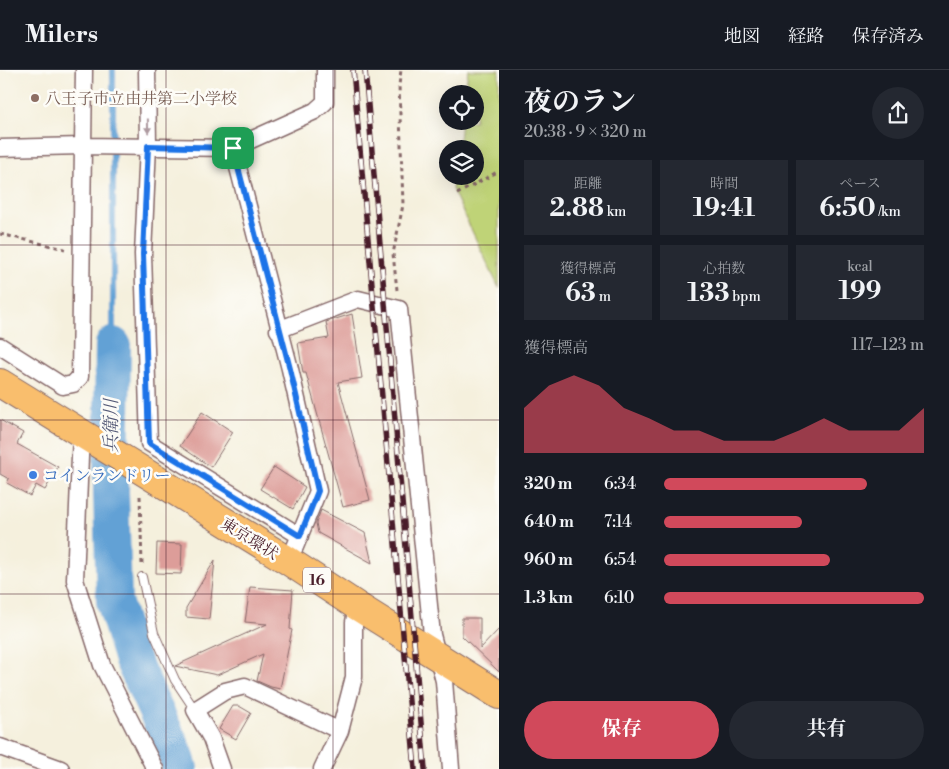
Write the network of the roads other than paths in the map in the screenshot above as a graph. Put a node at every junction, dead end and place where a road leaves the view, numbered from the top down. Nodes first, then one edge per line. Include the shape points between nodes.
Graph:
1 (84, 70) edge
2 (147, 70) edge
3 (325, 70) edge
4 (83, 146) junction
5 (148, 146) junction
6 (0, 148) edge
7 (233, 148) junction
8 (278, 330) junction
9 (0, 346) edge
10 (0, 383) edge
11 (88, 437) junction
12 (300, 536) junction
13 (287, 560) junction
14 (142, 577) road end
15 (357, 606) junction
16 (437, 656) junction
17 (499, 695) edge
18 (195, 710) junction
19 (340, 731) junction
20 (0, 747) edge
21 (61, 769) edge
22 (155, 769) edge
23 (222, 769) edge
24 (322, 769) edge
25 (450, 769) edge

1 - 4 street
2 -> 5 street
3 - 7 street via 325,102 315,111
4 - 5 street
4 - 6 street
4 - 9 street via 80,377 73,384 63,386
5 - 7 street
5 - 12 street via 143,254 149,443
7 - 8 street
8 - 12 street via 318,491
8 - 16 street via 358,299 399,309 432,635
10 - 11 highway, 東京環状 / 16
11 - 13 highway, 東京環状 / 16 via 138,477
11 - 22 street via 75,580 102,665
12 - 13 street
13 - 15 highway, 東京環状 / 16
14 - 18 lane via 154,633 175,680
15 - 16 highway, 東京環状 / 16
15 - 19 street via 354,678
16 - 17 highway, 東京環状 / 16
16 - 25 street via 444,681
18 - 19 street via 225,691 245,686
18 - 23 street via 212,738
19 - 24 street
20 - 21 street

